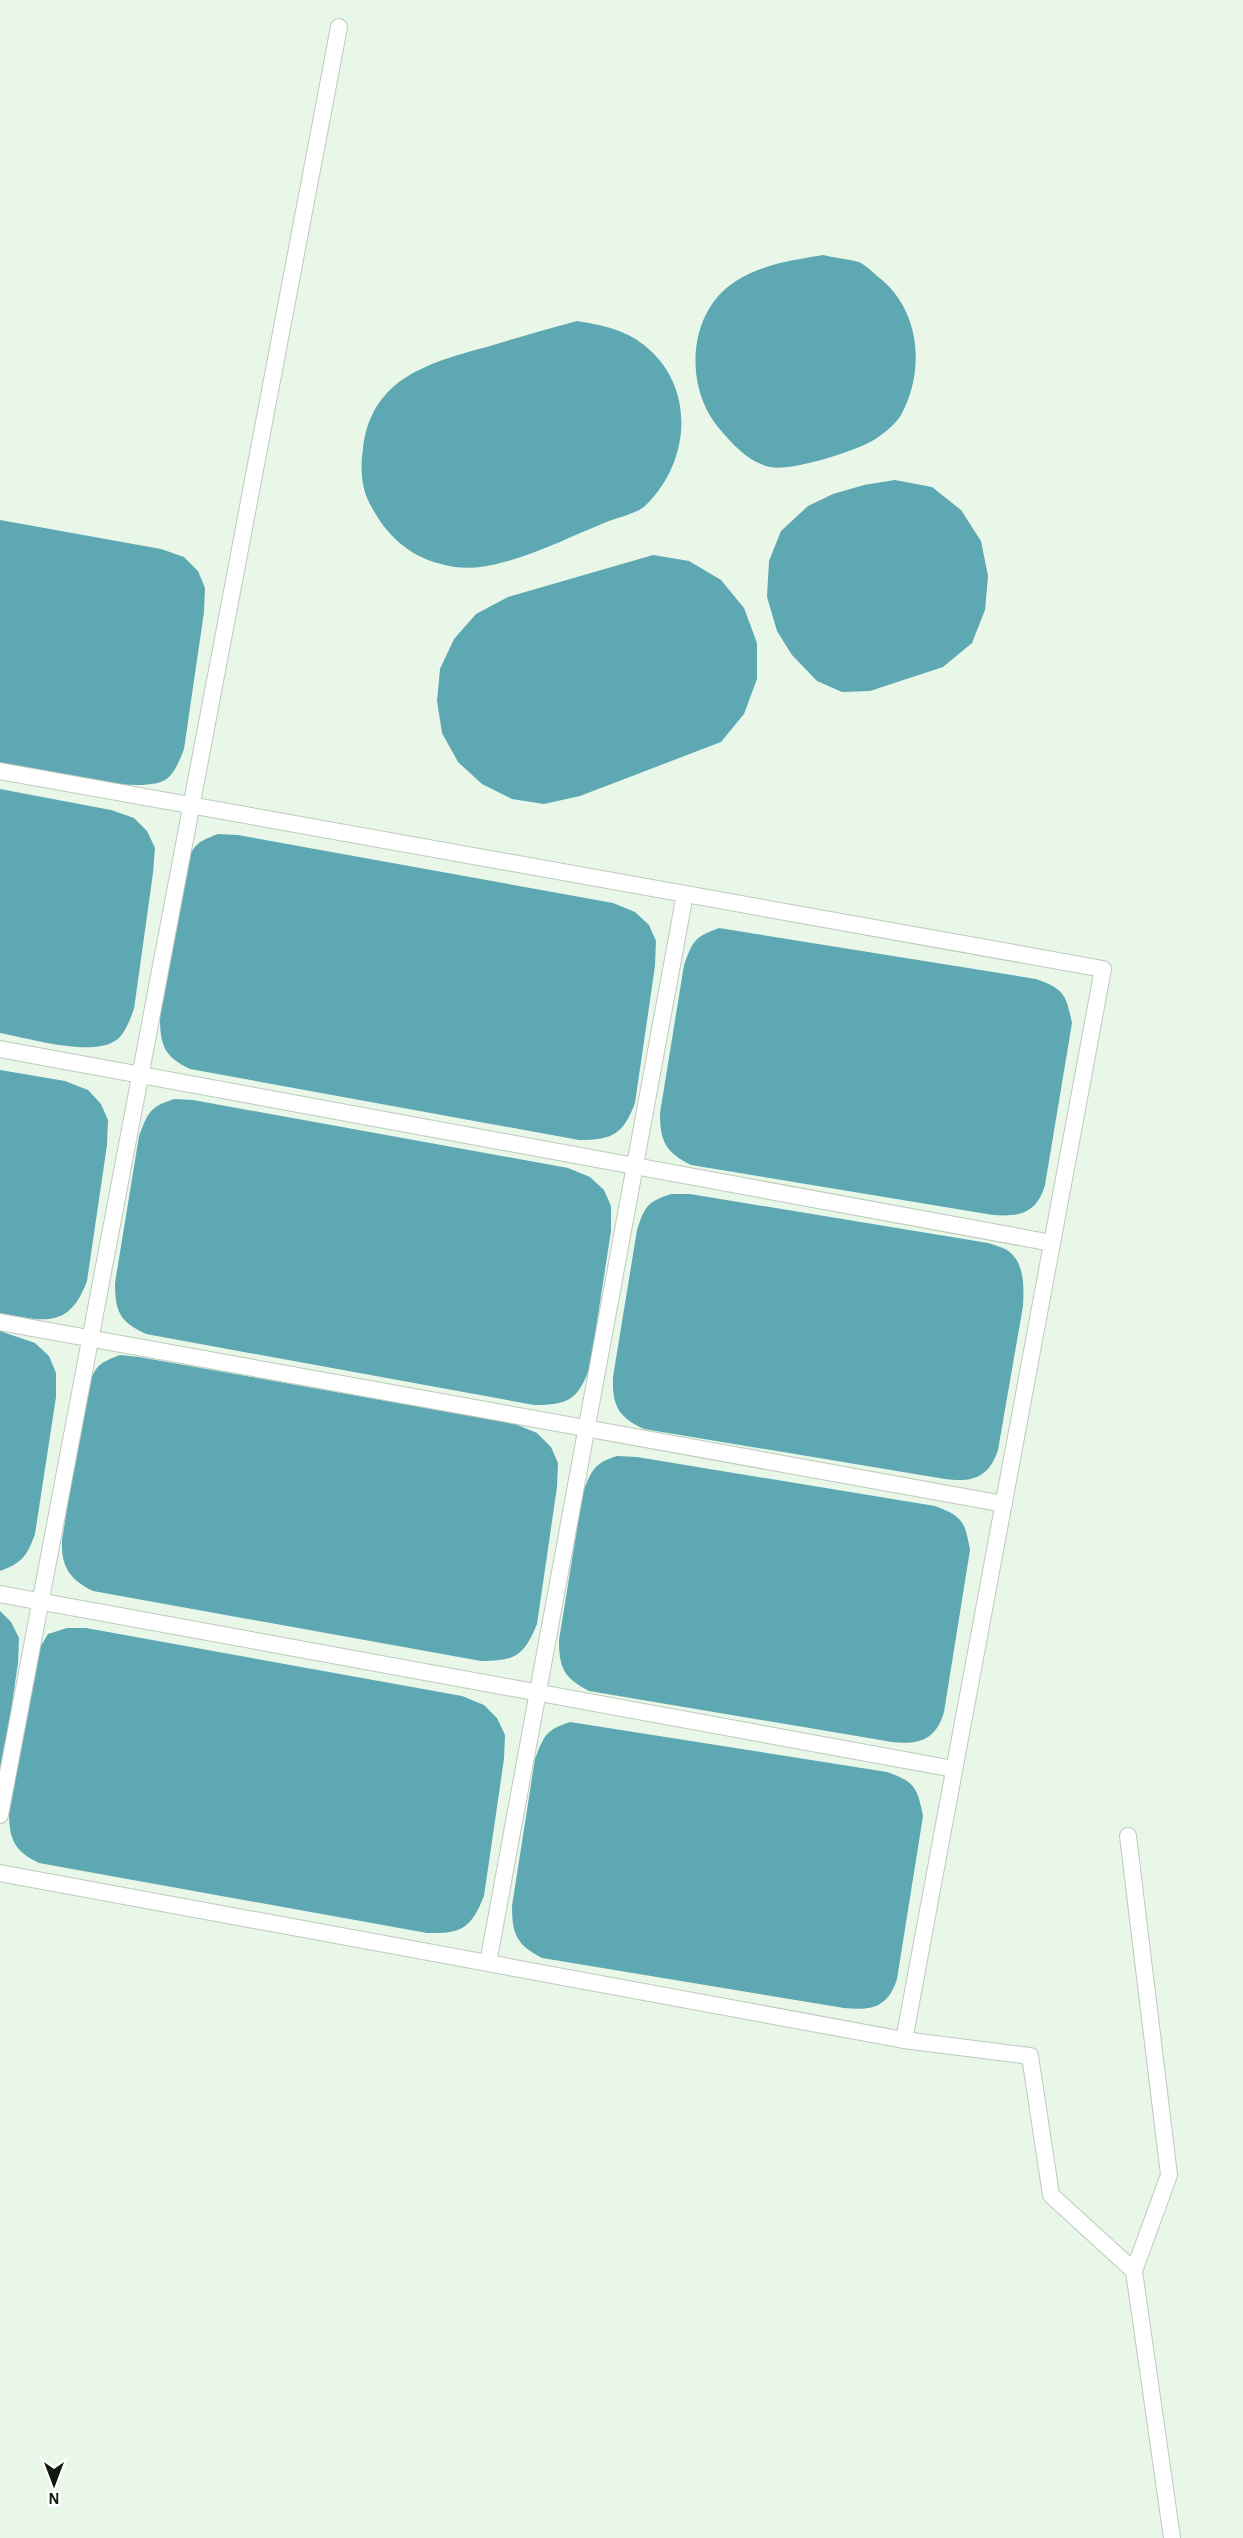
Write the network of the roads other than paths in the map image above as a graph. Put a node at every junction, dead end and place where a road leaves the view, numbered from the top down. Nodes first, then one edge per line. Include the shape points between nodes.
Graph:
1 (339, 27) dead end
2 (0, 771) edge
3 (191, 806) junction
4 (685, 894) junction
5 (0, 1049) edge
6 (140, 1075) junction
7 (634, 1166) junction
8 (1052, 1243) junction
9 (0, 1322) edge
10 (90, 1338) junction
11 (586, 1428) junction
12 (1004, 1504) junction
13 (0, 1594) edge
14 (40, 1601) junction
15 (537, 1692) junction
16 (954, 1769) junction
17 (0, 1815) edge
18 (1128, 1836) dead end
19 (0, 1872) edge
20 (488, 1963) junction
21 (904, 2040) junction
22 (1134, 2271) junction
23 (1172, 2538) edge

1 - 3 lane
2 - 3 lane
3 - 4 lane
3 - 6 lane
4 - 7 lane
4 - 8 lane via 1103,969
5 - 6 lane
6 - 7 lane
6 - 10 lane
7 - 8 lane
7 - 11 lane
8 - 12 lane
9 - 10 lane
10 - 11 lane
10 - 14 lane
11 - 12 lane
11 - 15 lane
12 - 16 lane
13 - 14 lane
14 - 15 lane
14 - 17 lane
15 - 16 lane
15 - 20 lane
16 - 21 lane
18 - 22 lane via 1169,2175
19 - 20 lane
20 - 21 lane
21 - 22 lane via 1030,2056 1050,2195
22 - 23 lane

